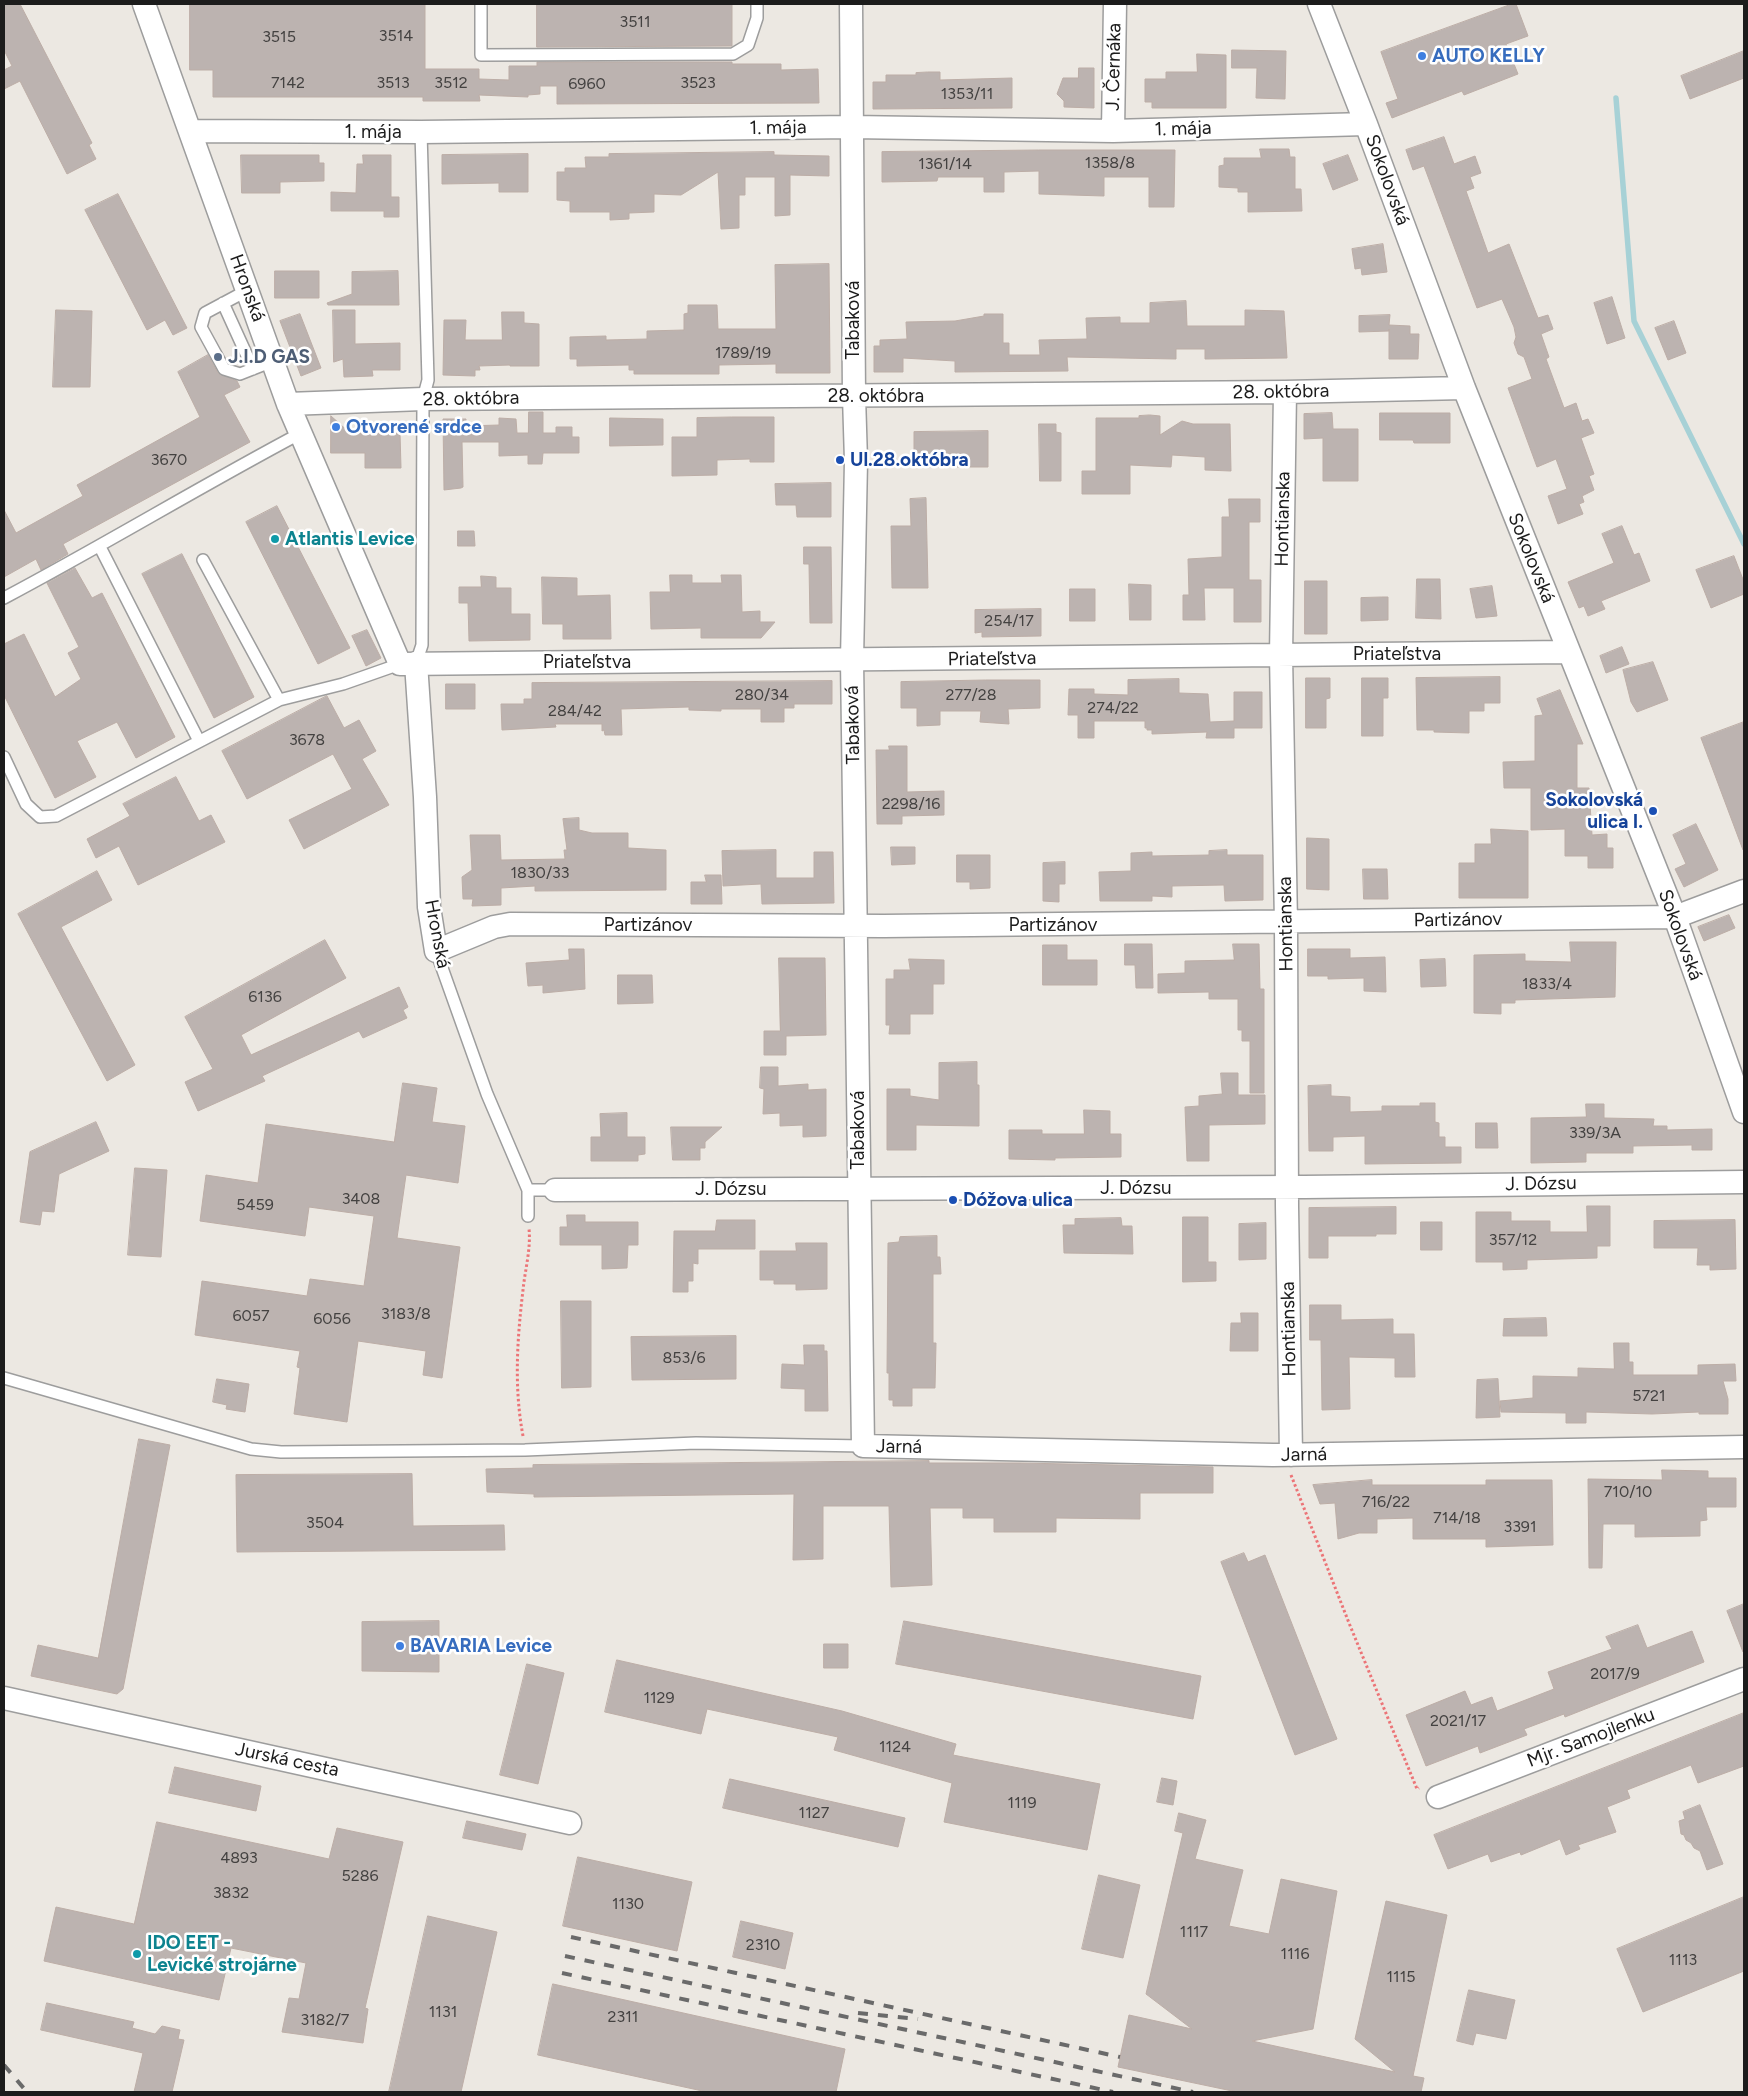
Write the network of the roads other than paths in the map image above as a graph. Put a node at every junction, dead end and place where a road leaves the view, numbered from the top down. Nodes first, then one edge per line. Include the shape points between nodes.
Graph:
1 (144, 4) edge
2 (480, 4) edge
3 (757, 4) edge
4 (851, 4) edge
5 (1115, 4) edge
6 (1319, 4) edge
7 (1366, 124) junction
8 (852, 127) junction
9 (191, 131) junction
10 (1113, 131) junction
11 (421, 132) junction
12 (248, 290) junction
13 (223, 303) junction
14 (263, 365) junction
15 (1464, 388) junction
16 (1285, 392) junction
17 (854, 396) junction
18 (423, 399) junction
19 (288, 404) junction
20 (301, 432) junction
21 (100, 546) junction
22 (203, 560) dead end
23 (4, 598) edge
24 (1568, 652) junction
25 (1281, 655) junction
26 (852, 660) junction
27 (408, 663) junction
28 (279, 700) junction
29 (199, 741) junction
30 (4, 757) edge
31 (1744, 891) edge
32 (1675, 917) junction
33 (1286, 923) junction
34 (856, 926) junction
35 (436, 951) junction
36 (1744, 1112) edge
37 (1744, 1182) edge
38 (1286, 1187) junction
39 (858, 1189) junction
40 (528, 1190) junction
41 (554, 1190) joint
42 (528, 1216) road end
43 (4, 1378) edge
44 (863, 1446) junction
45 (1744, 1447) edge
46 (1291, 1455) junction
47 (1744, 1679) edge
48 (4, 1698) edge
49 (1431, 1792) road end
50 (570, 1823) dead end

1 - 9 street, Hronská
2 - 3 lane via 480,55 522,56 733,54 748,45 757,18
4 - 8 street, Tabaková
5 - 10 street, J. Černáka
6 - 7 street, Sokolovská
7 - 10 street, 1. mája
7 - 15 street, Sokolovská
8 - 10 street, 1. mája
8 - 11 street, 1. mája
8 - 17 street, Tabaková
9 - 11 street, 1. mája
9 - 12 street, Hronská
11 - 18 lane, Hronská via 428,380
12 - 13 lane
12 - 14 street, Hronská
13 - 14 lane
13 - 14 lane via 205,313 201,327 224,369 240,374
14 - 19 street, Hronská
15 - 16 street, 28. októbra
15 - 24 street, Sokolovská
16 - 17 street, 28. októbra
16 - 25 street, Hontianska
17 - 18 street, 28. októbra
17 - 26 street, Tabaková
18 - 19 street, 28. októbra
18 - 27 lane, Hronská via 422,645
19 - 20 street, Hronská
20 - 21 lane
20 - 27 street, Hronská
21 - 23 lane
21 - 29 lane
22 - 28 lane
24 - 25 street, Priateľstva
24 - 32 street, Sokolovská
25 - 26 street, Priateľstva
25 - 33 street, Hontianska
26 - 27 street, Priateľstva
26 - 34 street, Tabaková
27 - 28 lane
27 - 35 street, Hronská via 425,797 429,907
28 - 29 lane
29 - 30 lane via 56,816 40,817 26,804
31 - 32 street, Partizánov
32 - 33 street, Partizánov
32 - 36 street, Sokolovská
33 - 34 street, Partizánov
33 - 38 street, Hontianska
34 - 35 street, Partizánov via 510,924 494,927
34 - 39 street, Tabaková
35 - 40 lane, Hronská via 487,1094
37 - 38 street, J. Dózsu
38 - 39 street, J. Dózsu
38 - 46 street, Hontianska
39 - 41 street, J. Dózsu
39 - 44 street, Tabaková
40 - 41 lane, J. Dózsu
40 - 42 lane
43 - 44 lane via 251,1449 281,1452 525,1450 696,1443
44 - 46 street, Jarná
45 - 46 street, Jarná
47 - 49 street, Mjr. Samojlenku
48 - 50 street, Jurská cesta

